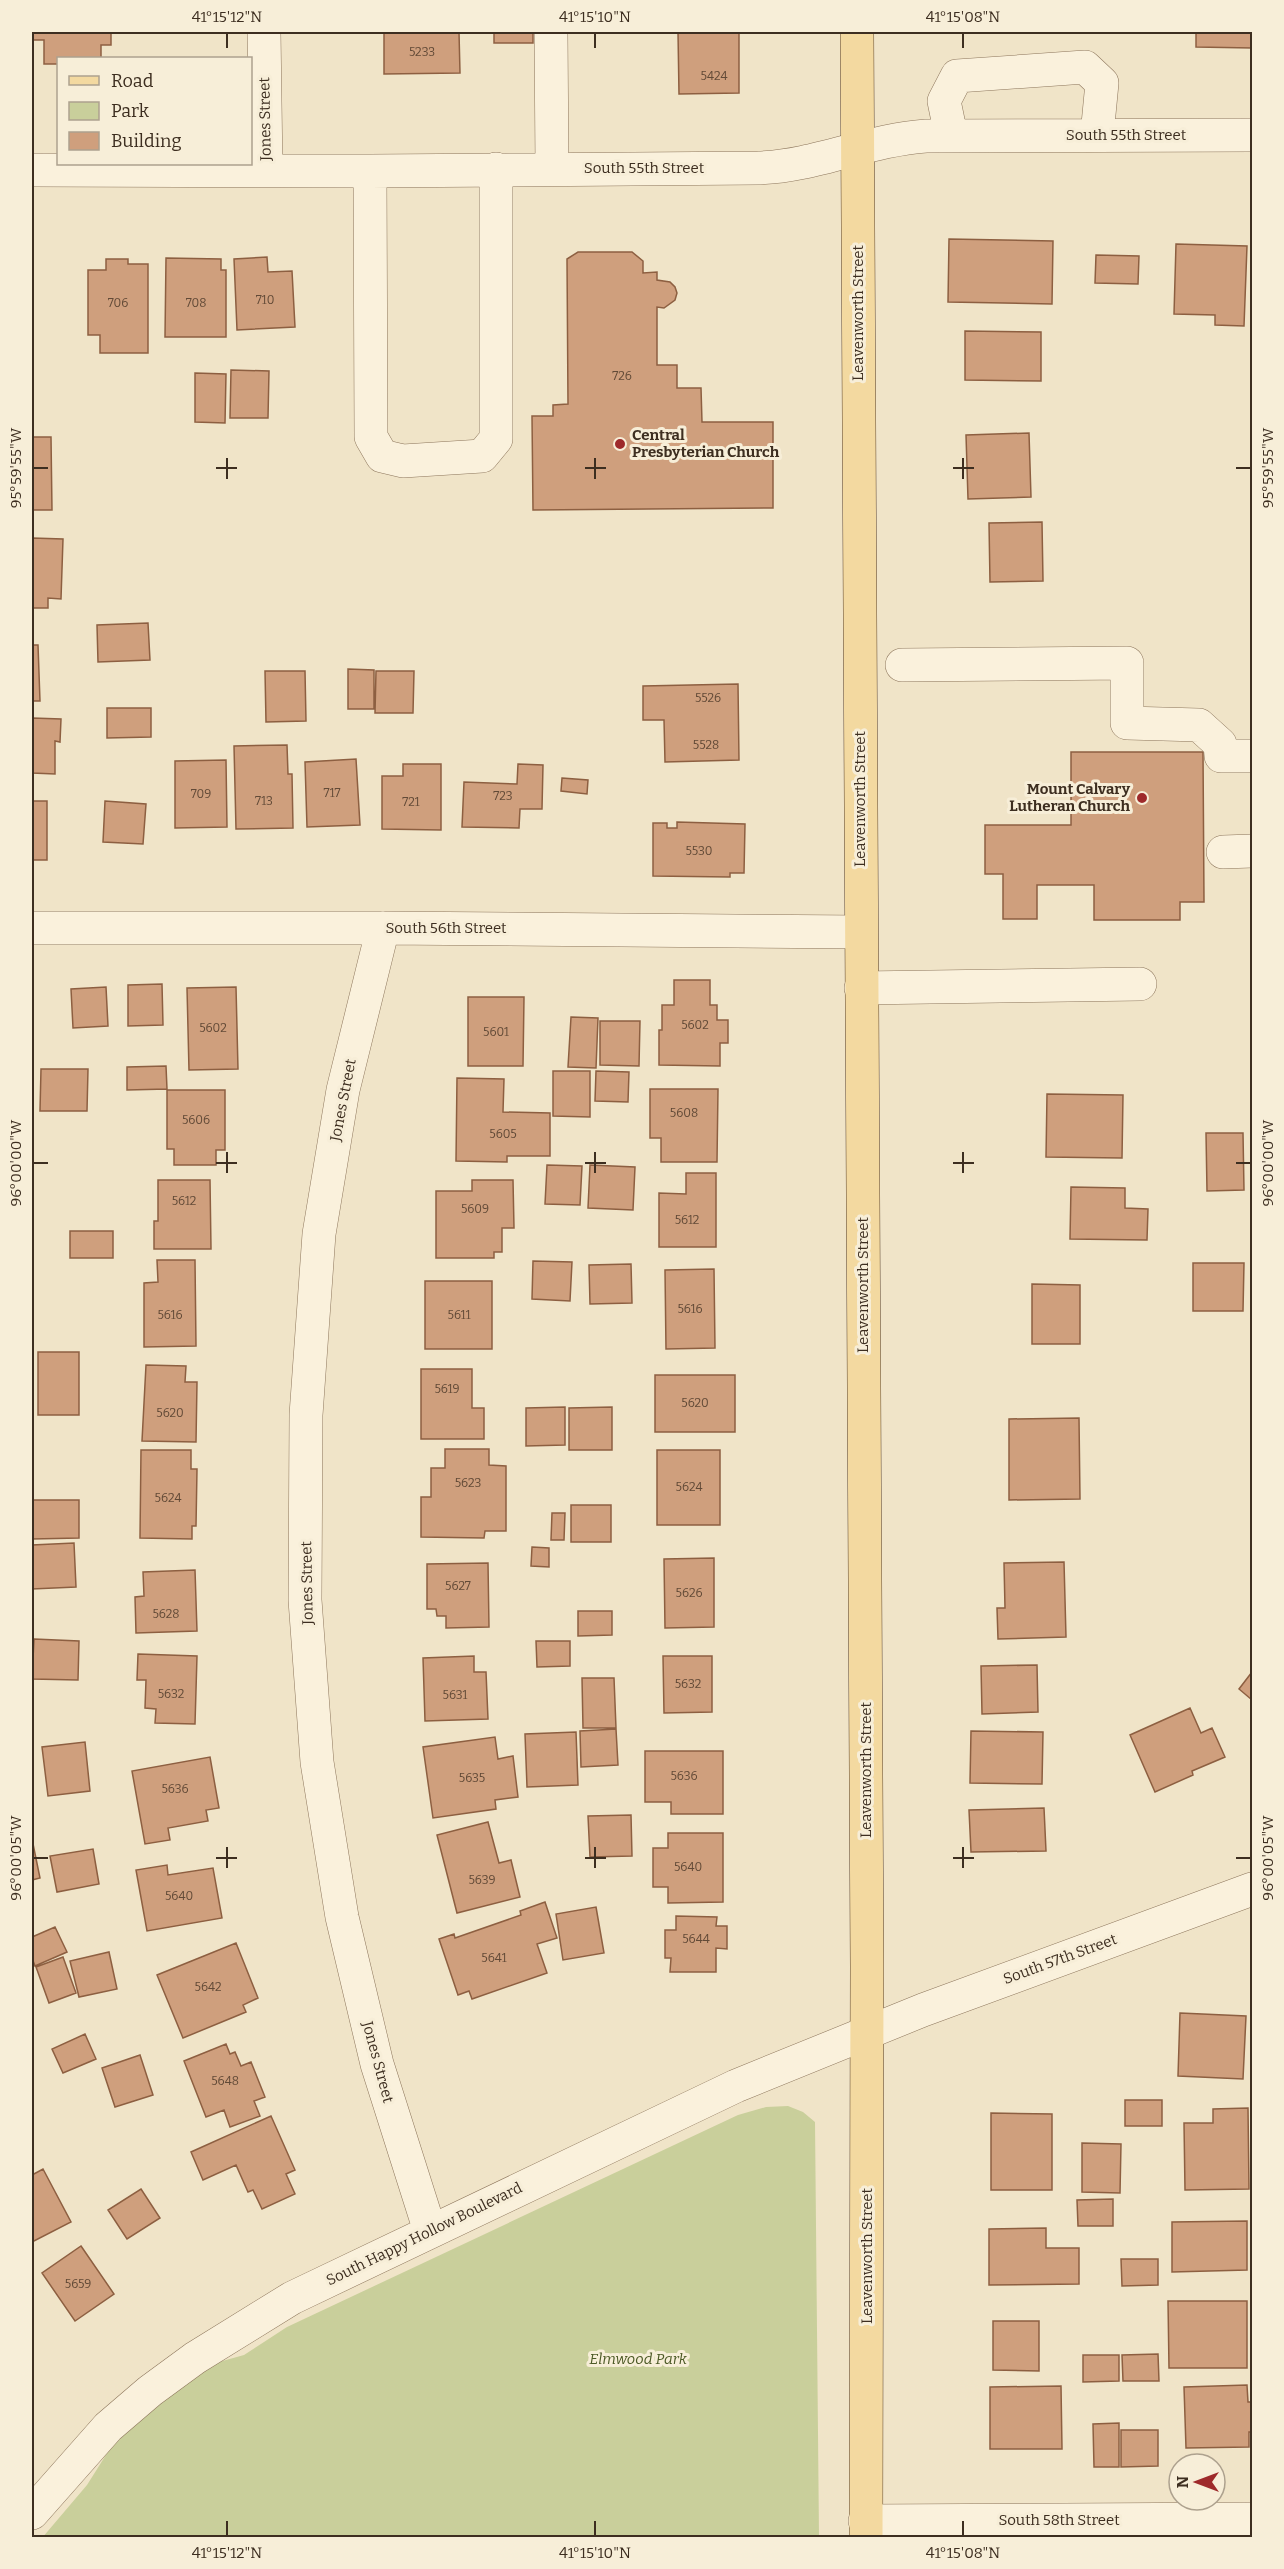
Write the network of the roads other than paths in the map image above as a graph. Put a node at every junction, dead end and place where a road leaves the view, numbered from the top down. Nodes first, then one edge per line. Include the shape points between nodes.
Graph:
1 (264, 32) edge
2 (550, 32) edge
3 (857, 32) edge
4 (951, 135) junction
5 (1097, 135) junction
6 (1252, 135) edge
7 (858, 148) junction
8 (552, 168) junction
9 (496, 169) junction
10 (32, 170) edge
11 (266, 170) junction
12 (370, 171) junction
13 (902, 665) dead end
14 (1252, 756) edge
15 (32, 928) edge
16 (383, 928) junction
17 (860, 932) junction
18 (1140, 984) dead end
19 (861, 988) junction
20 (1246, 1897) edge
21 (867, 2032) junction
22 (430, 2231) junction
23 (34, 2503) edge
24 (1252, 2519) edge
25 (866, 2529) edge

1 - 11 street, Jones Street
2 - 8 street
3 - 7 main road, Leavenworth Street
4 - 5 street, South 55th Street
4 - 5 street via 944,101 957,76 1085,67 1102,83
4 - 7 street, South 55th Street via 904,137
5 - 6 street, South 55th Street
7 - 8 street, South 55th Street via 782,167
7 - 17 main road, Leavenworth Street
8 - 9 street, South 55th Street
9 - 12 street, South 55th Street
9 - 12 street via 496,439 482,456 404,461 382,456 371,436
10 - 11 street, South 55th Street
11 - 12 street, South 55th Street
13 - 14 street via 1127,663 1127,723 1200,725 1220,744 1221,756
15 - 16 street, South 56th Street
16 - 17 street, South 56th Street
16 - 22 street, Jones Street via 343,1090 319,1234 306,1415 305,1599 317,1762 342,1917 377,2064
17 - 19 main road, Leavenworth Street
18 - 19 street
19 - 21 main road, Leavenworth Street
20 - 21 street, South 57th Street
21 - 22 street, South Happy Hollow Boulevard via 736,2086
21 - 25 main road, Leavenworth Street
22 - 23 street, South Happy Hollow Boulevard via 292,2298 195,2358 108,2427
24 - 25 street, South 58th Street

